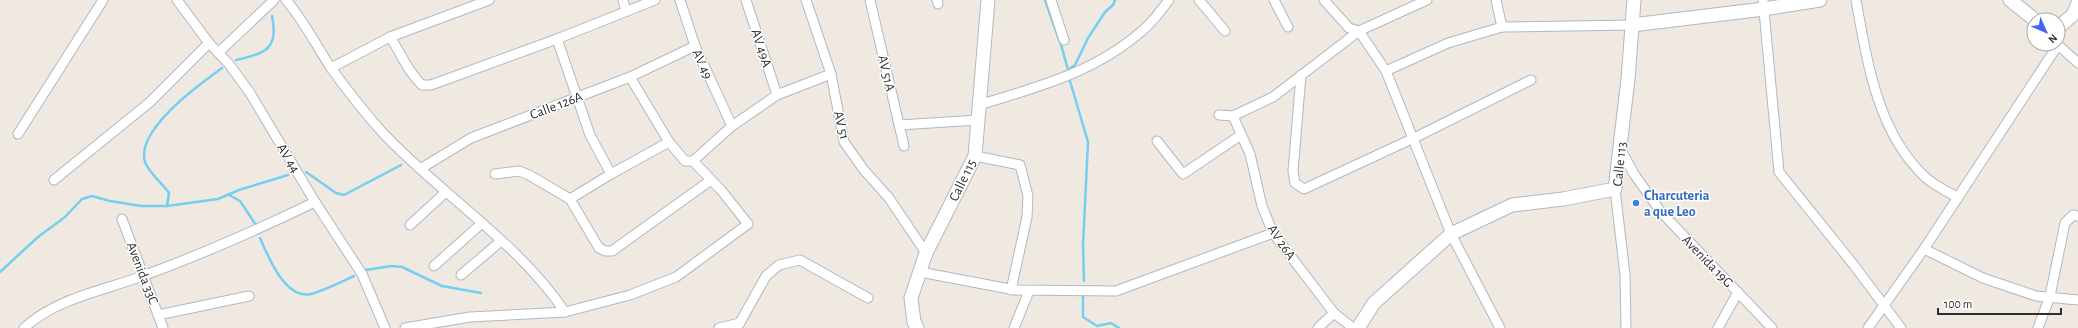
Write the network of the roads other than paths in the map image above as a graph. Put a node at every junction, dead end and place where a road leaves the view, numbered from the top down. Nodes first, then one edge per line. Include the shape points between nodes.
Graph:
1 (103, 0) edge
2 (176, 0) edge
3 (274, 0) edge
4 (286, 0) edge
5 (489, 0) edge
6 (623, 0) edge
7 (655, 0) edge
8 (680, 0) edge
9 (746, 0) edge
10 (806, 0) edge
11 (870, 0) edge
12 (988, 0) edge
13 (1051, 0) edge
14 (1170, 0) edge
15 (1199, 0) edge
16 (1274, 0) edge
17 (1324, 0) edge
18 (1427, 0) edge
19 (1496, 0) edge
20 (1634, 0) edge
21 (1820, 0) edge
22 (1856, 0) edge
23 (2010, 0) edge
24 (2077, 0) edge
25 (1764, 5) edge
26 (626, 11) junction
27 (2028, 12) edge
28 (2075, 15) edge
29 (2066, 22) edge
30 (1632, 25) junction
31 (1288, 27) dead end
32 (1502, 27) junction
33 (1225, 31) dead end
34 (1358, 31) junction
35 (390, 37) junction
36 (557, 39) junction
37 (1064, 40) dead end
38 (208, 43) junction
39 (695, 46) junction
40 (2052, 52) edge
41 (2066, 52) edge
42 (218, 53) junction
43 (2078, 62) edge
44 (331, 68) junction
45 (1386, 71) junction
46 (831, 74) junction
47 (1301, 75) junction
48 (630, 77) junction
49 (1531, 80) dead end
50 (777, 95) junction
51 (578, 97) junction
52 (980, 105) junction
53 (1219, 115) dead end
54 (1233, 116) junction
55 (978, 120) junction
56 (900, 125) junction
57 (732, 126) junction
58 (18, 134) dead end
59 (1240, 135) junction
60 (1414, 138) junction
61 (1157, 141) dead end
62 (669, 142) junction
63 (904, 146) dead end
64 (1621, 150) junction
65 (975, 156) junction
66 (693, 161) junction
67 (420, 169) junction
68 (495, 174) dead end
69 (611, 174) junction
70 (54, 180) dead end
71 (711, 180) junction
72 (1616, 189) junction
73 (446, 192) junction
74 (1958, 198) junction
75 (570, 199) junction
76 (315, 202) junction
77 (2076, 216) edge
78 (122, 219) dead end
79 (482, 223) junction
80 (410, 225) dead end
81 (1274, 233) junction
82 (1451, 234) junction
83 (502, 241) junction
84 (1924, 249) junction
85 (926, 253) junction
86 (434, 266) dead end
87 (920, 272) junction
88 (462, 275) dead end
89 (144, 276) junction
90 (1011, 290) junction
91 (1029, 291) junction
92 (1738, 292) junction
93 (250, 296) dead end
94 (2050, 296) junction
95 (868, 298) dead end
96 (2078, 300) edge
97 (1885, 307) junction
98 (565, 312) junction
99 (1334, 313) junction
100 (158, 315) junction
101 (34, 324) edge
102 (738, 325) edge
103 (24, 328) edge
104 (163, 328) edge
105 (385, 328) edge
106 (405, 328) edge
107 (719, 328) edge
108 (918, 328) edge
109 (1014, 328) edge
110 (1318, 328) edge
111 (1353, 328) edge
112 (1358, 328) edge
113 (1500, 328) edge
114 (1626, 328) edge
115 (1718, 328) edge
116 (1772, 328) edge
117 (1868, 328) edge
118 (1901, 328) edge
119 (2038, 328) edge

1 - 58 street
2 - 38 street, AV 44
3 - 42 street
4 - 44 street via 300,16
5 - 35 street
6 - 26 street
7 - 26 street
8 - 39 street, AV 49
9 - 50 street, AV 49A
10 - 46 street, AV 51
11 - 56 street, AV 51A
12 - 52 street, Calle 115
13 - 37 street
14 - 52 street via 1144,30 1103,60 1058,81
15 - 33 street
16 - 31 street
17 - 34 street via 1349,28
18 - 34 street
19 - 32 street
20 - 30 street, Calle 113
21 - 25 street
22 - 74 street via 1875,92 1892,132 1907,158 1926,178
23 - 27 street
24 - 28 street
25 - 30 street
25 - 97 street via 1779,172
26 - 36 street
28 - 29 street
30 - 32 street
30 - 64 street, Calle 113
32 - 45 street via 1448,43
34 - 45 street
34 - 47 street
35 - 36 street via 402,59 422,85
35 - 44 street
36 - 51 street
38 - 42 street, AV 44
38 - 70 street via 150,102
39 - 48 street, Calle 126A
39 - 57 street, AV 49
40 - 74 street
41 - 43 street
42 - 76 street, AV 44 via 250,94
44 - 67 street via 382,132
45 - 60 street
46 - 50 street
46 - 85 street, AV 51 via 844,142 889,198
47 - 54 street via 1273,97
47 - 60 street via 1293,171 1295,183 1300,187 1310,187
48 - 51 street, Calle 126A
48 - 62 street
49 - 60 street
50 - 57 street
51 - 67 street, Calle 126A via 471,138
51 - 69 street via 590,135
52 - 55 street, Calle 115
53 - 54 street
54 - 59 street, AV 26A
55 - 56 street
55 - 65 street, Calle 115
56 - 63 street, AV 51A
57 - 66 street
59 - 61 street via 1183,174
59 - 81 street, AV 26A via 1254,168 1265,215
60 - 82 street
62 - 66 street via 685,161
62 - 69 street
64 - 72 street, Calle 113
64 - 92 street, Avenida 19G via 1634,174 1661,212
65 - 85 street, Calle 115
65 - 90 street via 1020,165 1028,196 1027,217
66 - 71 street
67 - 73 street
68 - 75 street via 519,171
69 - 75 street
71 - 75 street via 612,251 599,248
71 - 98 street via 748,224 676,277 630,295
72 - 82 street via 1512,205
72 - 114 street, Calle 113 via 1625,275
73 - 79 street
73 - 80 street
74 - 84 street
76 - 89 street via 244,236
76 - 105 street, AV 44 via 362,274
77 - 94 street via 2065,223
78 - 89 street, Avenida 33C
79 - 83 street
79 - 86 street
81 - 91 street via 1122,290
81 - 99 street, AV 26A
82 - 112 street via 1374,303
82 - 113 street
83 - 88 street
83 - 98 street via 549,288
84 - 94 street via 1983,278 2036,296
84 - 97 street
85 - 87 street, Calle 115
87 - 90 street
87 - 108 street, Calle 115 via 911,298 914,322
89 - 100 street, Avenida 33C
89 - 101 street via 75,297
90 - 91 street
91 - 109 street
92 - 115 street
92 - 116 street, Avenida 19G
93 - 100 street
94 - 96 street
94 - 119 street
95 - 102 street via 800,260 779,265 766,276
97 - 117 street
97 - 118 street
98 - 106 street via 470,318
99 - 110 street
99 - 111 street, AV 26A
100 - 104 street, Avenida 33C
101 - 103 street
102 - 107 street

